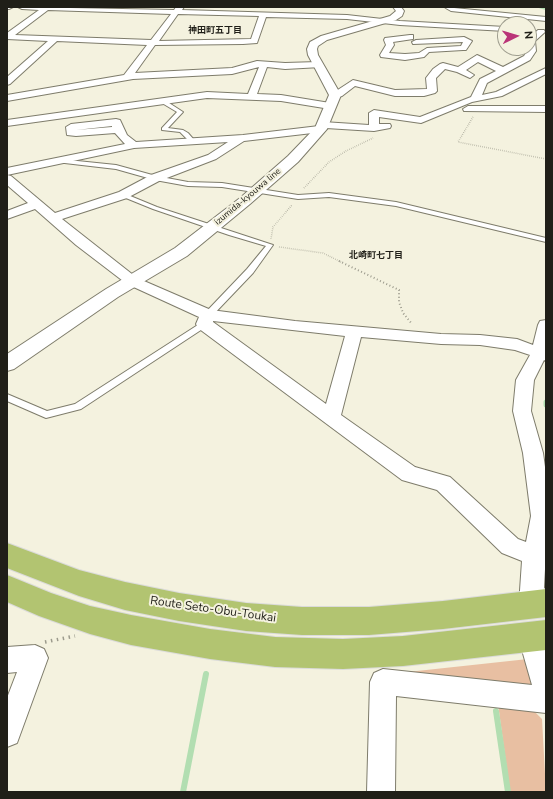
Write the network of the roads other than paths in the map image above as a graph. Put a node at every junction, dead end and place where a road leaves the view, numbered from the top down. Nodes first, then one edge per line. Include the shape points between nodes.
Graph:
1 (22, 7) edge
2 (46, 7) edge
3 (397, 7) edge
4 (448, 7) edge
5 (178, 9) edge
6 (476, 12) junction
7 (263, 14) junction
8 (497, 16) edge
9 (385, 22) junction
10 (400, 23) junction
11 (482, 27) junction
12 (497, 28) edge
13 (543, 33) edge
14 (7, 37) edge
15 (56, 39) junction
16 (413, 40) junction
17 (153, 43) junction
18 (427, 50) junction
19 (264, 64) junction
20 (318, 65) junction
21 (460, 70) junction
22 (504, 71) junction
23 (546, 71) edge
24 (128, 76) junction
25 (7, 82) edge
26 (483, 82) junction
27 (252, 96) junction
28 (7, 98) edge
29 (332, 100) junction
30 (164, 102) junction
31 (476, 104) junction
32 (546, 109) edge
33 (421, 122) junction
34 (7, 123) edge
35 (322, 127) junction
36 (377, 128) junction
37 (118, 130) dead end
38 (243, 138) junction
39 (192, 141) junction
40 (134, 145) junction
41 (56, 160) junction
42 (155, 178) junction
43 (8, 179) edge
44 (257, 191) junction
45 (123, 195) junction
46 (36, 204) junction
47 (7, 215) edge
48 (53, 218) junction
49 (211, 228) junction
50 (546, 240) edge
51 (132, 281) junction
52 (206, 320) junction
53 (546, 325) edge
54 (354, 332) junction
55 (544, 354) edge
56 (7, 364) edge
57 (7, 397) edge
58 (331, 418) junction
59 (7, 555) edge
60 (534, 555) junction
61 (7, 588) edge
62 (540, 604) edge
63 (540, 636) edge
64 (7, 660) edge
65 (546, 688) edge
66 (546, 700) edge
67 (7, 733) edge
68 (381, 792) edge

1 - 2 street
2 - 5 street
2 - 14 street
3 - 9 main road via 399,14
4 - 6 street
5 - 7 street
5 - 17 street
6 - 8 street
6 - 11 street via 485,24
7 - 9 street via 347,17
7 - 17 street via 254,41
9 - 10 street
9 - 20 main road via 318,40 312,49
10 - 11 street
10 - 16 street via 400,30
11 - 12 street
13 - 22 street via 531,40 532,51 526,58
14 - 15 street
15 - 17 street
15 - 25 street
16 - 18 street
16 - 18 street via 388,40 390,45 384,54 405,57 421,55
16 - 18 street via 464,39 468,42 463,48
17 - 24 street
19 - 20 street
19 - 24 street via 232,72
19 - 27 street
20 - 29 main road via 333,89
21 - 22 street via 477,58
21 - 26 street
21 - 29 street via 443,66 431,78 432,91 424,93 395,93 353,83
22 - 26 street
23 - 31 street
24 - 28 street
26 - 31 street
27 - 29 street
27 - 30 street via 207,95
29 - 35 main road, izumida-kyouwa line
30 - 34 street
30 - 39 lane via 180,112 164,129 181,131
31 - 32 street
31 - 33 street via 434,123
33 - 36 street
33 - 36 street via 374,113
35 - 36 street
35 - 38 street
35 - 44 main road, izumida-kyouwa line via 293,159
37 - 40 street
38 - 39 street
38 - 42 street via 212,157
39 - 40 street
40 - 41 street
41 - 42 lane via 116,167
41 - 43 street
42 - 44 lane
42 - 45 street
43 - 46 street
44 - 49 main road, izumida-kyouwa line
44 - 50 lane via 298,197 328,195 396,204
45 - 48 street
45 - 49 lane
46 - 47 street
46 - 48 street
48 - 51 street
49 - 51 main road, izumida-kyouwa line via 182,252
49 - 52 lane via 270,245
51 - 52 street
51 - 56 main road, izumida-kyouwa line
52 - 54 street
52 - 57 lane via 78,407 46,415
52 - 58 street
53 - 55 street
54 - 55 street via 480,340 517,345
54 - 58 street
55 - 60 street via 525,380 522,411 533,453 542,516
58 - 60 street via 409,474 443,483 510,546
59 - 62 main road, Route Seto-Obu-Toukai via 79,583 125,596 246,617 302,621 369,621
60 - 62 street
61 - 63 main road via 90,620 131,630 275,652 343,654 403,651
63 - 65 street
64 - 67 street via 35,658
66 - 68 street via 383,682

